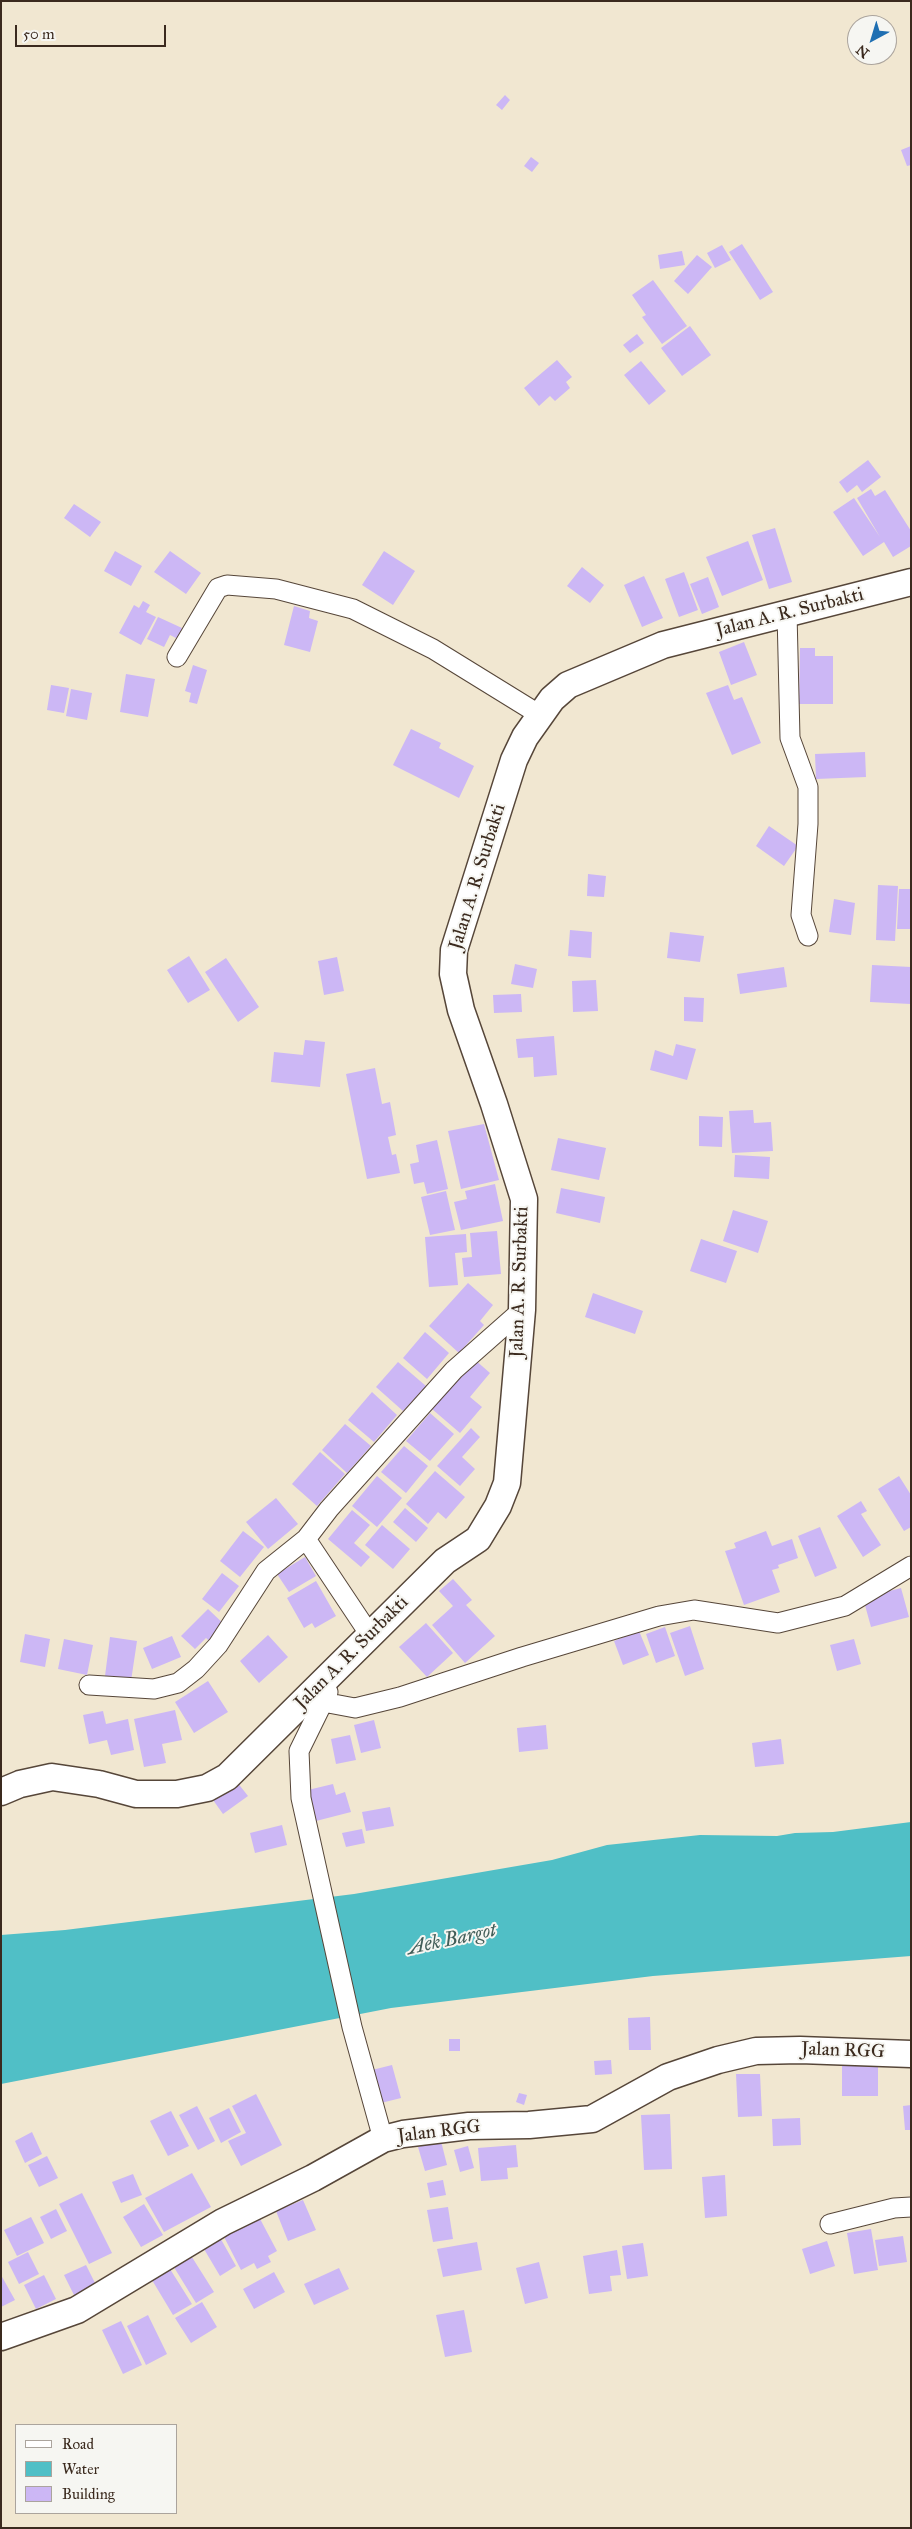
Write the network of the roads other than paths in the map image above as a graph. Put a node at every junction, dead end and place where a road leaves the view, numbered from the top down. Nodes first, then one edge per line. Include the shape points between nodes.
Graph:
1 (911, 582) edge
2 (787, 613) junction
3 (177, 657) dead end
4 (540, 715) junction
5 (808, 936) dead end
6 (522, 1310) junction
7 (306, 1539) junction
8 (911, 1566) edge
9 (370, 1635) junction
10 (340, 1666) junction
11 (89, 1685) dead end
12 (324, 1702) junction
13 (1, 1792) edge
14 (911, 2054) edge
15 (383, 2139) junction
16 (911, 2207) edge
17 (830, 2224) dead end
18 (1, 2337) edge

1 - 2 main road, Jalan A. R. Surbakti
2 - 4 main road, Jalan A. R. Surbakti via 663,645 568,685
2 - 5 street via 790,738 808,787 801,916
3 - 4 street via 218,588 227,585 276,589 354,608 433,649
4 - 6 main road, Jalan A. R. Surbakti via 514,760 454,950 453,974 461,1010 524,1199
6 - 7 street via 454,1370
6 - 9 main road, Jalan A. R. Surbakti via 507,1482 498,1506 478,1538 445,1561
7 - 9 street
7 - 11 street via 266,1571 218,1645 178,1683 154,1689
8 - 12 street via 844,1606 778,1623 694,1610 642,1621 356,1708
9 - 10 main road, Jalan A. R. Surbakti
10 - 12 street
10 - 13 main road, Jalan A. R. Surbakti via 227,1777 207,1788 177,1794 136,1794 52,1777
12 - 15 street via 299,1751 301,1798 352,2027
14 - 15 main road, Jalan RGG via 756,2051 668,2077 592,2120 469,2126
15 - 18 main road, Jalan RGG via 223,2222 77,2310
16 - 17 street via 894,2208

